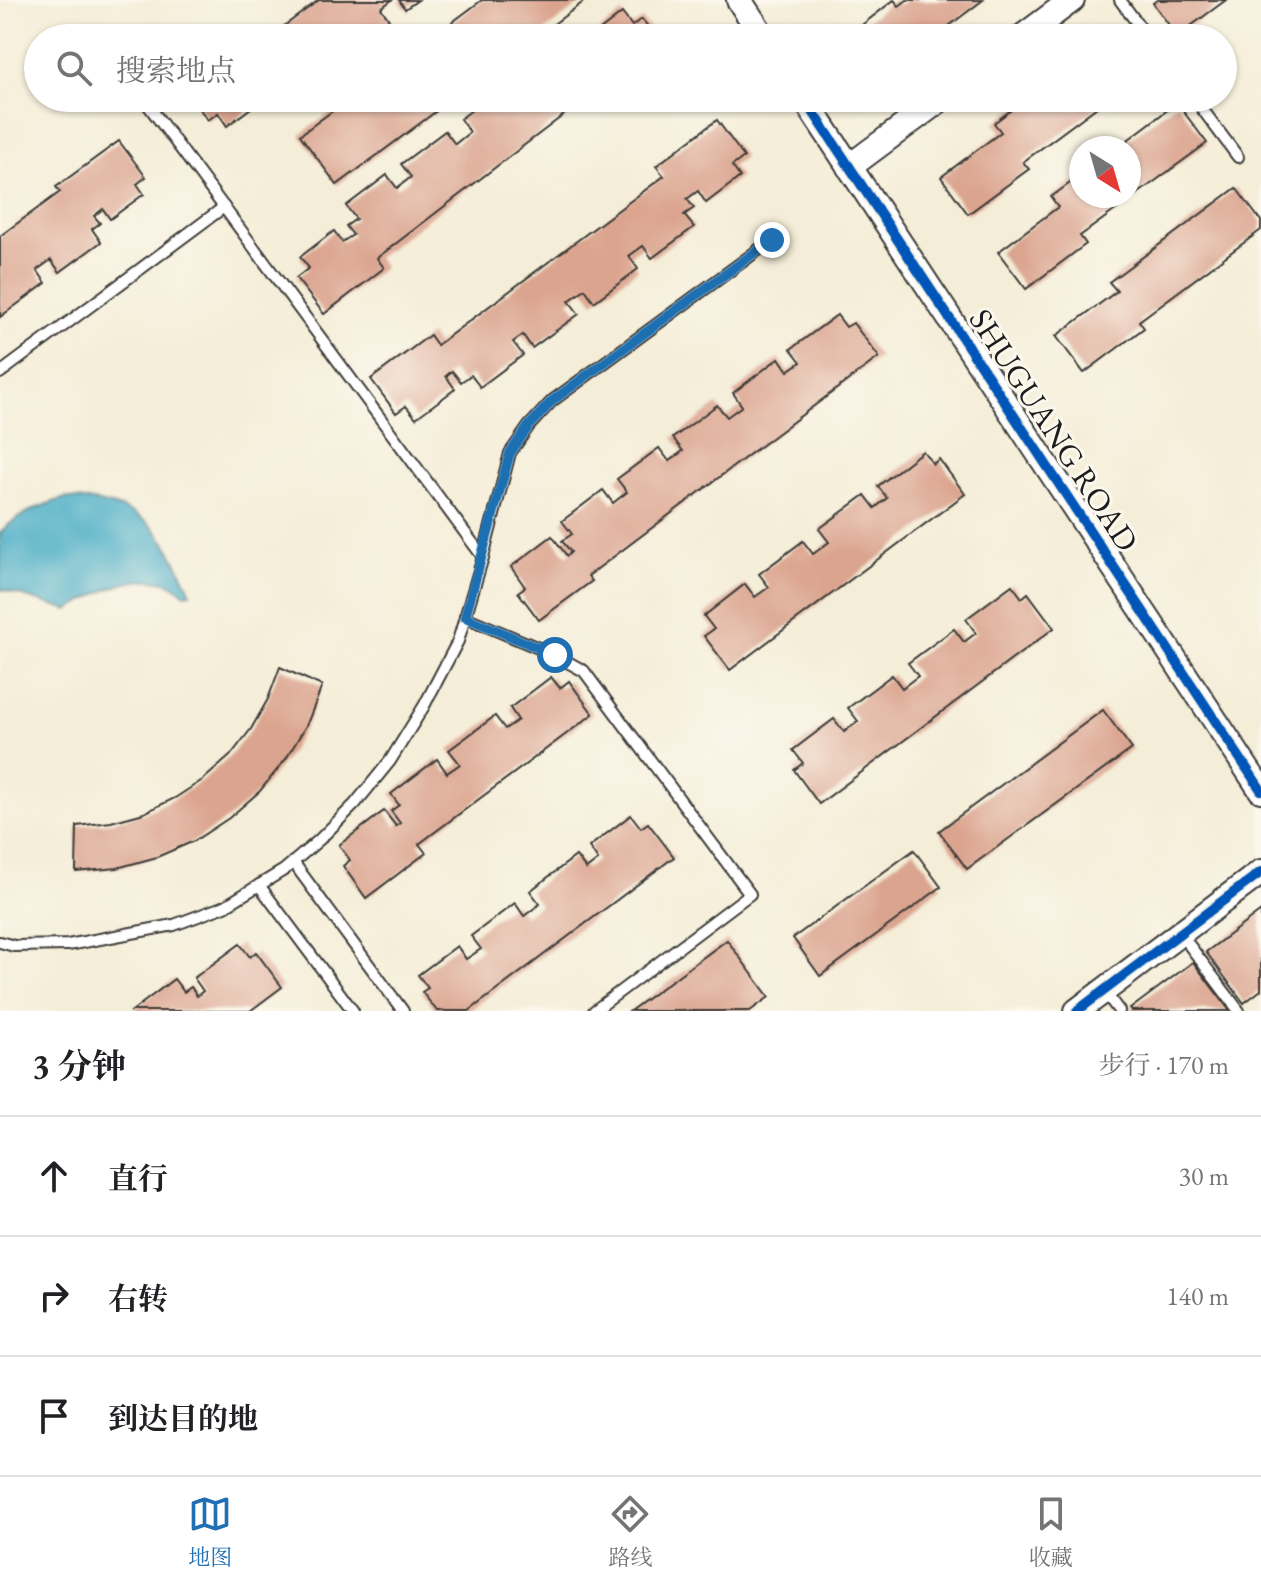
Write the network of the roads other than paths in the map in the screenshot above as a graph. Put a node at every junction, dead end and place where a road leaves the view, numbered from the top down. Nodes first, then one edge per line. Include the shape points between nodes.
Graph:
1 (739, 0) edge
2 (1072, 0) edge
3 (1120, 0) edge
4 (755, 24) edge
5 (1040, 24) edge
6 (1138, 24) edge
7 (153, 112) edge
8 (813, 112) edge
9 (923, 112) edge
10 (1204, 112) edge
11 (1238, 157) dead end
12 (849, 167) junction
13 (224, 207) junction
14 (772, 240) dead end
15 (0, 373) edge
16 (483, 557) junction
17 (465, 617) junction
18 (1261, 790) edge
19 (293, 862) junction
20 (1261, 872) edge
21 (259, 885) junction
22 (1180, 933) junction
23 (0, 942) edge
24 (1104, 991) junction
25 (353, 1011) edge
26 (403, 1011) edge
27 (594, 1011) edge
28 (1077, 1011) edge
29 (1119, 1011) edge
30 (1239, 1011) edge

1 - 4 street
2 - 5 street
3 - 6 lane
7 - 13 lane
8 - 12 street, SHUGUANG ROAD
9 - 12 street
10 - 11 lane
12 - 18 street, SHUGUANG ROAD
13 - 15 lane
13 - 16 lane
14 - 16 lane via 552,401 529,426 510,453
16 - 17 lane
17 - 19 lane via 458,641 390,761 355,804
17 - 27 lane via 584,671 750,894
19 - 21 lane
19 - 26 lane
20 - 22 street
21 - 23 lane via 225,906 174,925 68,945
21 - 25 lane
22 - 24 street
22 - 30 lane
24 - 28 street
24 - 29 lane

